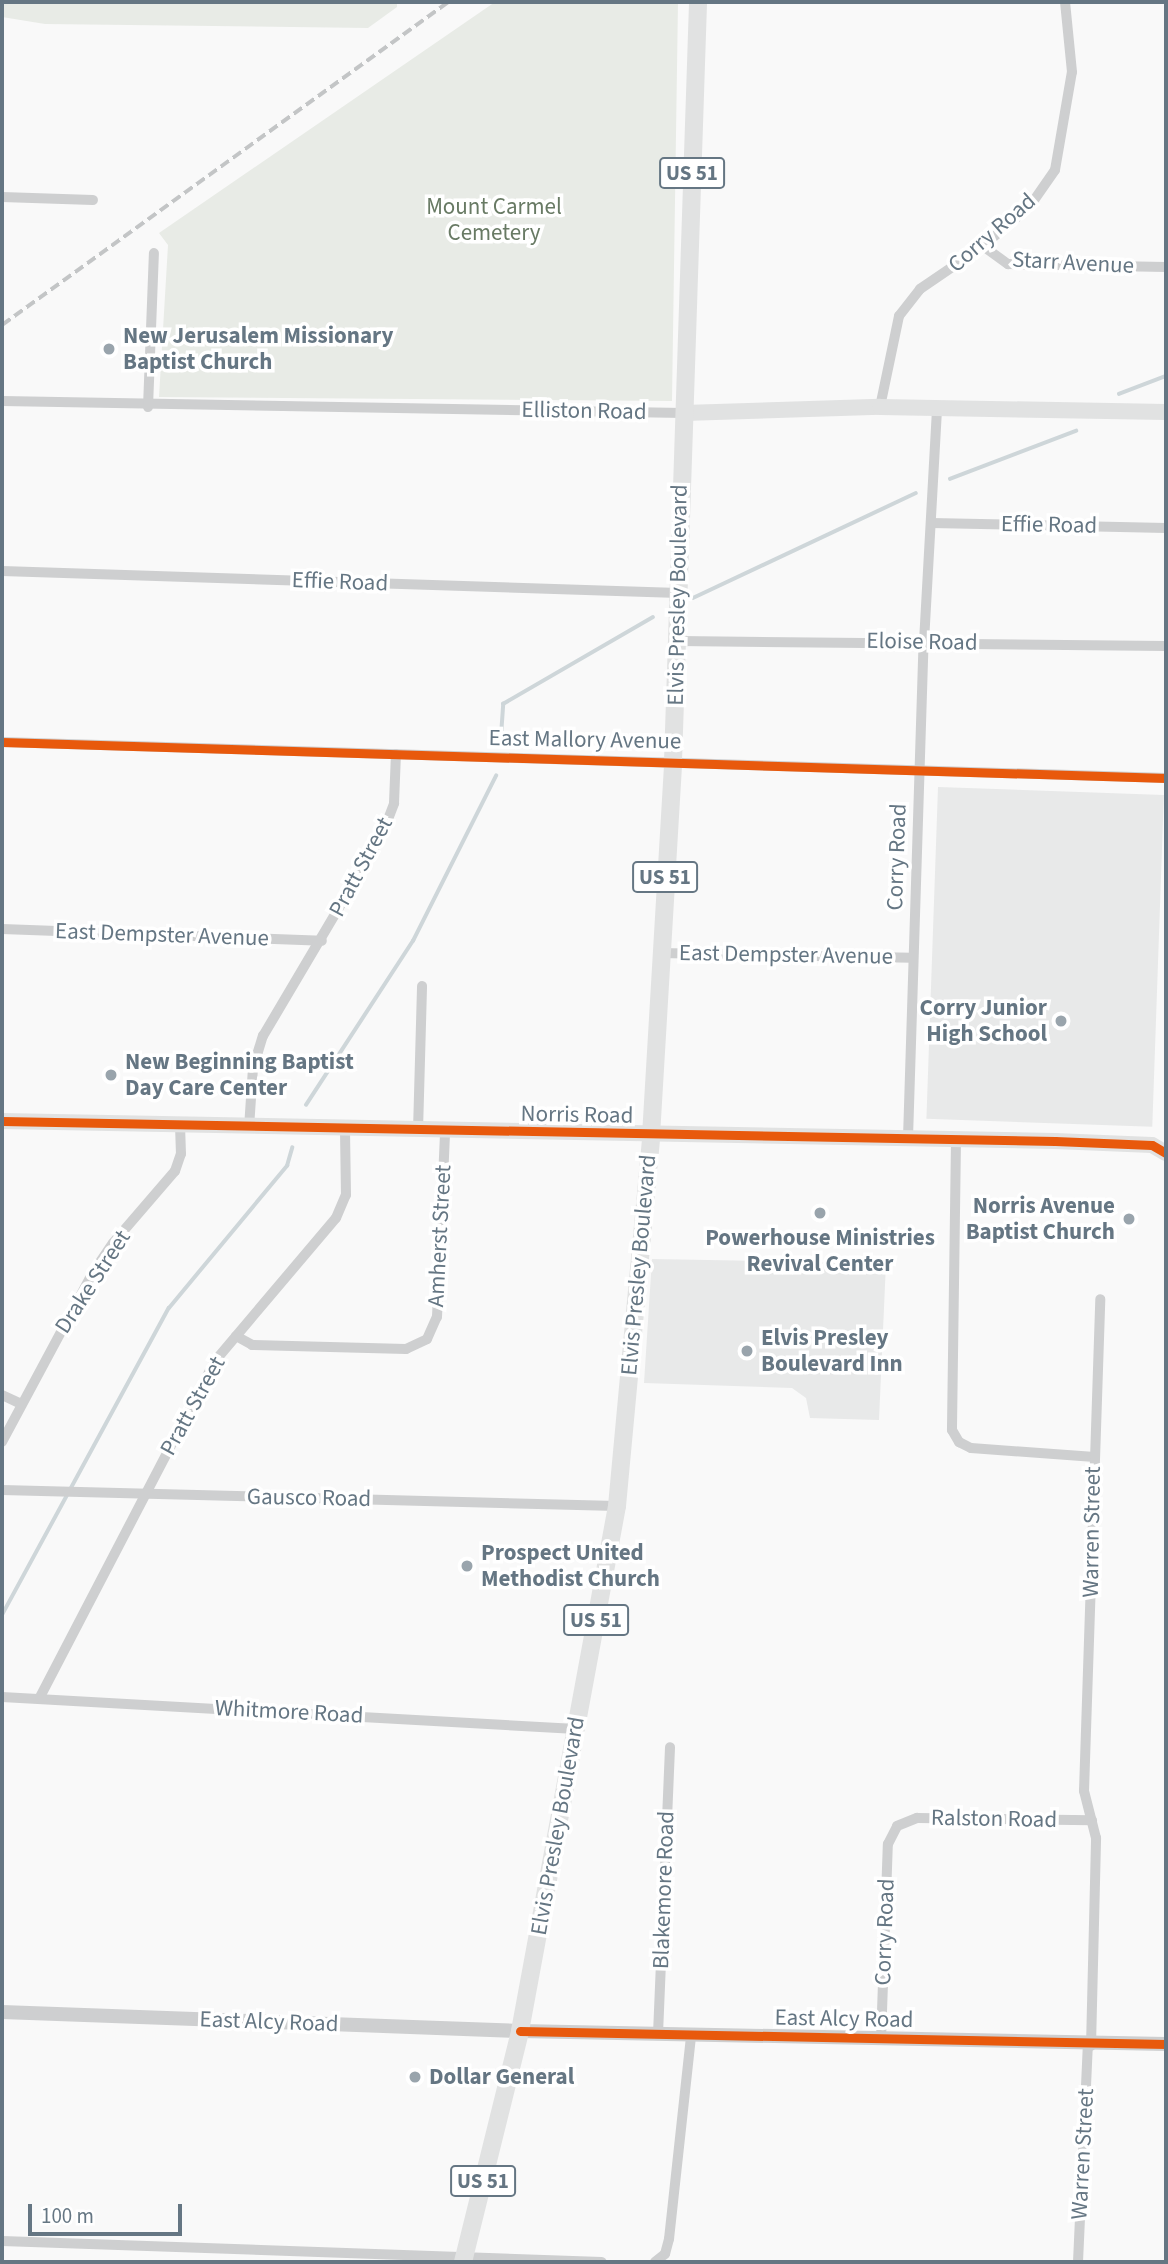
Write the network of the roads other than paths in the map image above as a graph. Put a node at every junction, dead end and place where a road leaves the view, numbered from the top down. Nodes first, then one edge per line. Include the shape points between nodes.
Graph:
1 (698, 2) edge
2 (1065, 2) edge
3 (2, 197) edge
4 (93, 200) dead end
5 (983, 246) junction
6 (154, 253) dead end
7 (1166, 267) edge
8 (2, 401) edge
9 (148, 407) junction
10 (880, 407) junction
11 (937, 410) junction
12 (684, 412) junction
13 (1166, 412) edge
14 (931, 523) junction
15 (1166, 527) edge
16 (2, 571) edge
17 (679, 593) junction
18 (678, 641) junction
19 (924, 642) junction
20 (1166, 646) edge
21 (2, 742) edge
22 (396, 754) junction
23 (673, 761) junction
24 (920, 768) junction
25 (1166, 778) edge
26 (2, 929) edge
27 (322, 941) junction
28 (660, 953) junction
29 (912, 958) junction
30 (422, 986) dead end
31 (2, 1121) edge
32 (180, 1125) junction
33 (249, 1128) junction
34 (345, 1129) junction
35 (418, 1131) junction
36 (445, 1131) junction
37 (651, 1136) junction
38 (908, 1138) junction
39 (956, 1140) junction
40 (1162, 1146) edge
41 (1100, 1298) dead end
42 (236, 1336) junction
43 (2, 1395) edge
44 (20, 1404) junction
45 (2, 1442) edge
46 (1096, 1457) junction
47 (2, 1490) edge
48 (145, 1494) junction
49 (617, 1506) junction
50 (2, 1697) edge
51 (40, 1697) junction
52 (576, 1729) junction
53 (670, 1747) dead end
54 (1092, 1820) junction
55 (897, 1826) joint
56 (2, 2012) edge
57 (520, 2031) junction
58 (658, 2034) junction
59 (691, 2035) junction
60 (881, 2040) junction
61 (1166, 2044) edge
62 (1090, 2045) junction
63 (2, 2241) edge
64 (464, 2260) edge
65 (603, 2262) edge
66 (655, 2262) edge
67 (1078, 2262) edge

1 - 12 main road, Elvis Presley Boulevard / US 51
2 - 5 street, Corry Road via 1072,72 1055,170 1030,206
3 - 4 street
5 - 7 street, Starr Avenue via 1008,264
5 - 10 street, Corry Road via 920,289 899,316
6 - 9 street
8 - 9 street, Elliston Road
9 - 12 street, Elliston Road
10 - 11 main road, Elliston Road
10 - 12 main road, Elliston Road
11 - 13 main road, Elliston Road
11 - 14 street, Corry Road
12 - 17 main road, Elvis Presley Boulevard / US 51
14 - 15 street, Effie Road
14 - 19 street, Corry Road
16 - 17 street, Effie Road
17 - 18 main road, Elvis Presley Boulevard / US 51
18 - 19 street, Eloise Road
18 - 23 main road, Elvis Presley Boulevard / US 51
19 - 20 street, Eloise Road
19 - 24 street, Corry Road
21 - 22 street, East Mallory Avenue
22 - 23 street, East Mallory Avenue
22 - 27 street, Pratt Street via 394,803 382,835
23 - 24 street, East Mallory Avenue
23 - 28 main road, Elvis Presley Boulevard / US 51
24 - 25 street, East Mallory Avenue
24 - 29 street, Corry Road
26 - 27 street, East Dempster Avenue
27 - 33 street, Pratt Street via 263,1036 250,1089
28 - 29 street, East Dempster Avenue
28 - 37 main road, Elvis Presley Boulevard / US 51
29 - 38 street, Corry Road
30 - 35 street
31 - 32 main road, Norris Road
32 - 33 main road, Norris Road
32 - 44 street, Drake Street via 181,1154 175,1171 113,1243
33 - 34 main road, Norris Road
34 - 35 main road, Norris Road
34 - 42 street, Pratt Street via 346,1195 336,1218
35 - 36 main road, Norris Road
36 - 37 main road, Norris Road
36 - 42 street, Amherst Street via 437,1317 427,1339 406,1349 252,1345
37 - 38 main road, Norris Road
37 - 49 main road, Elvis Presley Boulevard / US 51
38 - 39 main road, Norris Road
39 - 40 main road, Norris Road
39 - 46 street, Warren Street via 952,1430 959,1442 971,1448
41 - 46 street
42 - 48 street, Pratt Street via 215,1361
43 - 44 street
44 - 45 street, Drake Street
46 - 54 street, Warren Street via 1084,1791
47 - 48 street, Gausco Road
48 - 49 street, Gausco Road
48 - 51 street, Pratt Street
49 - 52 main road, Elvis Presley Boulevard / US 51
50 - 51 street, Whitmore Road
51 - 52 street, Whitmore Road
52 - 57 main road, Elvis Presley Boulevard / US 51
53 - 58 street, Blakemore Road
54 - 55 street, Ralston Road via 916,1818
54 - 62 street, Warren Street via 1097,1839
55 - 60 street, Corry Road via 888,1844
56 - 57 street, East Alcy Road
57 - 58 street, East Alcy Road
57 - 64 main road, Elvis Presley Boulevard / US 51
58 - 59 street, East Alcy Road
59 - 60 street, East Alcy Road
59 - 66 street via 665,2254
60 - 62 street, East Alcy Road
61 - 62 street, East Alcy Road
62 - 67 street, Warren Street
63 - 64 street
64 - 65 street

